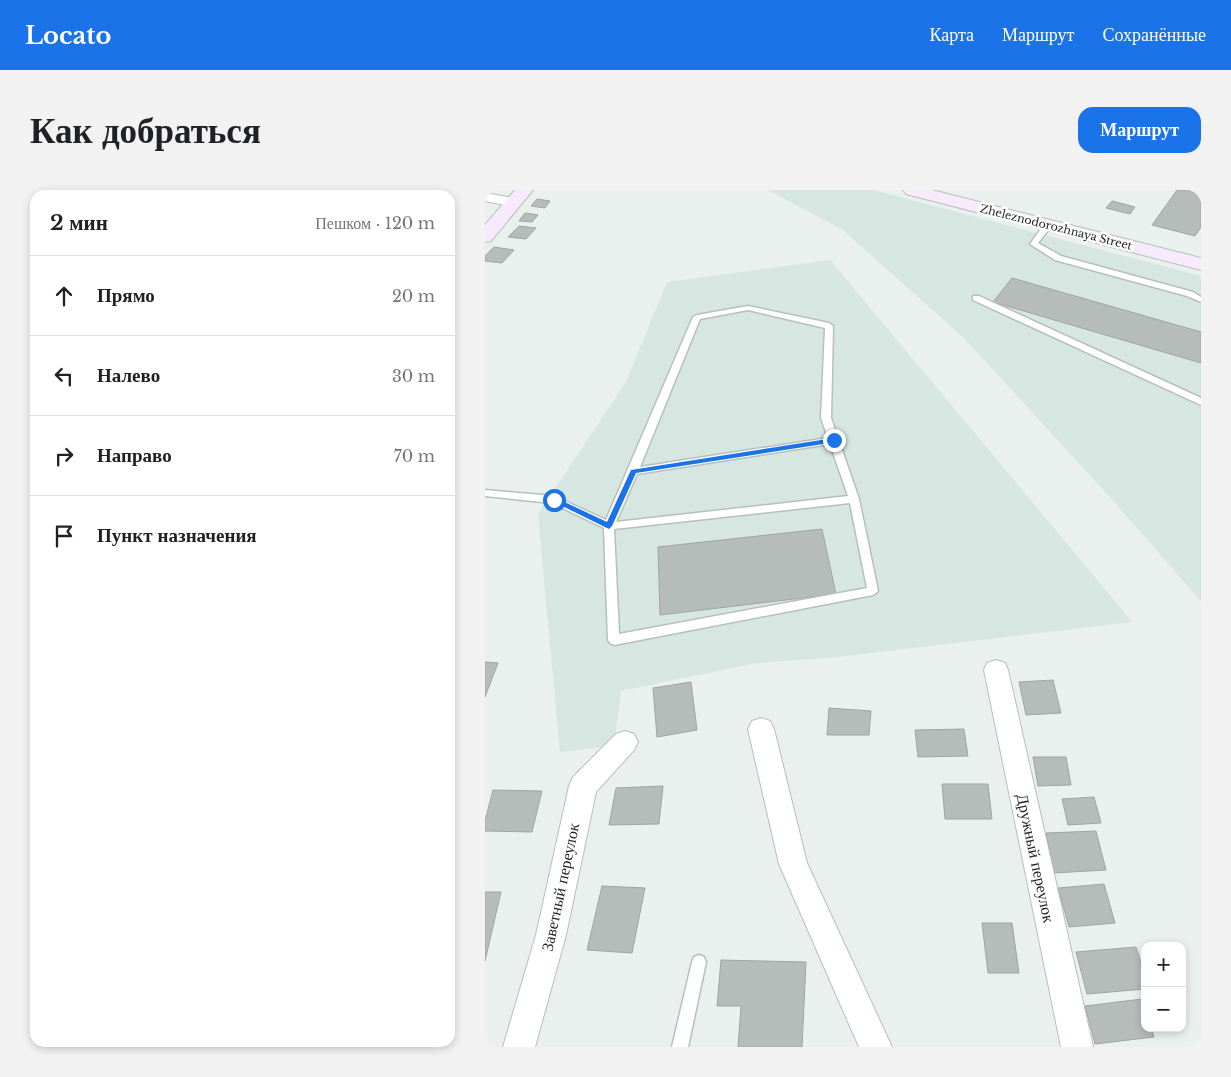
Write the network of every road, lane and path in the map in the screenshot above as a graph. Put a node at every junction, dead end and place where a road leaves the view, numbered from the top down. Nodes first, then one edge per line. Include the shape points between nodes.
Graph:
1 (912, 190) edge
2 (519, 196) edge
3 (485, 197) edge
4 (1048, 225) junction
5 (485, 236) edge
6 (1201, 264) edge
7 (976, 298) dead end
8 (1201, 300) edge
9 (1201, 402) edge
10 (834, 440) junction
11 (633, 471) junction
12 (485, 493) edge
13 (854, 499) junction
14 (609, 526) junction
15 (995, 670) dead end
16 (761, 729) dead end
17 (625, 742) dead end
18 (699, 962) dead end
19 (519, 1047) edge
20 (680, 1047) edge
21 (877, 1047) edge
22 (1077, 1047) edge

1 - 4 street, Zheleznodorozhnaya Street
2 - 3 street
2 - 5 street
4 - 6 street, Zheleznodorozhnaya Street
4 - 8 lane via 1034,244 1058,258 1190,294
7 - 9 lane
10 - 11 lane
10 - 11 lane via 826,418 829,326 748,308 697,317
10 - 13 lane
11 - 14 lane
12 - 14 lane via 554,500
13 - 14 lane
13 - 14 lane via 873,591 614,640
15 - 22 street, Дружный переулок
16 - 21 street via 793,864
17 - 19 street, Заветный переулок via 583,786 551,936
18 - 20 lane

